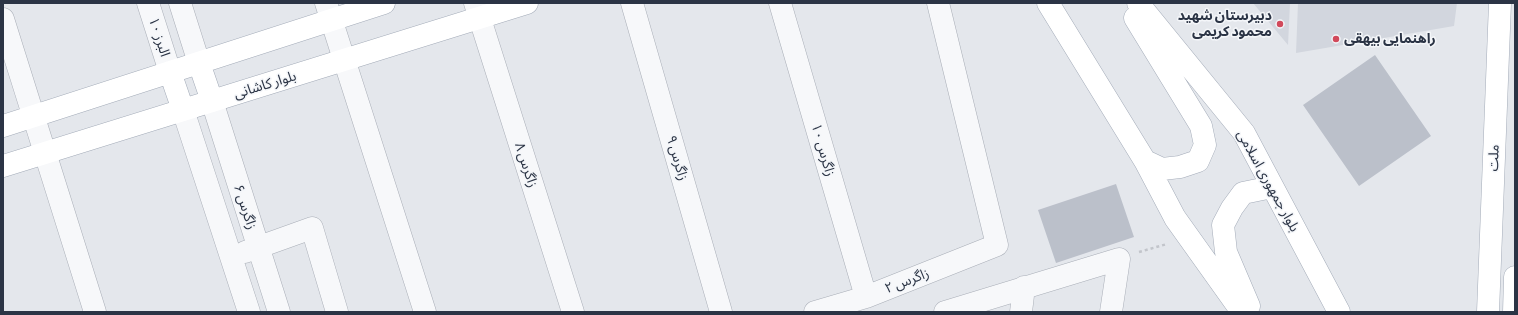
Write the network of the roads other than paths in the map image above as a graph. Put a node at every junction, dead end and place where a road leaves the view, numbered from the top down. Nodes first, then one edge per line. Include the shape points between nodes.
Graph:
1 (148, 3) edge
2 (180, 3) edge
3 (384, 3) edge
4 (528, 3) edge
5 (632, 3) edge
6 (780, 3) edge
7 (938, 3) edge
8 (1048, 3) edge
9 (1126, 3) edge
10 (1138, 3) edge
11 (1500, 3) edge
12 (477, 10) edge
13 (329, 11) edge
14 (3, 19) edge
15 (345, 60) junction
16 (199, 63) junction
17 (170, 72) junction
18 (212, 101) junction
19 (183, 110) junction
20 (34, 116) junction
21 (3, 126) edge
22 (45, 153) junction
23 (1145, 161) junction
24 (3, 166) edge
25 (1272, 187) junction
26 (258, 247) junction
27 (231, 258) junction
28 (1515, 277) edge
29 (1024, 287) junction
30 (866, 296) junction
31 (95, 312) edge
32 (249, 312) edge
33 (279, 312) edge
34 (337, 312) edge
35 (425, 312) edge
36 (573, 312) edge
37 (721, 312) edge
38 (815, 312) edge
39 (945, 312) edge
40 (1022, 312) edge
41 (1111, 312) edge
42 (1242, 312) edge
43 (1251, 312) edge
44 (1339, 312) edge
45 (1488, 312) edge
46 (1514, 312) edge

1 - 17 street, البرز ۱۰
2 - 16 street
3 - 13 main road
4 - 12 main road, بلوار کاشانی
5 - 37 street, زاگرس ۹
6 - 30 street, زاگرس ۱۰
7 - 30 street, زاگرس ۲ via 997,245
8 - 23 main road
9 - 23 main road via 1201,126 1205,145 1198,161 1180,167 1162,169
10 - 25 main road, بلوار جمهوری اسلامی via 1244,133
11 - 45 main road, ملت
12 - 15 main road, بلوار کاشانی
12 - 36 street, زاگرس ۸
13 - 15 street
13 - 16 main road
14 - 20 street
15 - 18 main road, بلوار کاشانی
15 - 35 street
16 - 17 main road
16 - 18 main road
17 - 19 main road
17 - 20 main road
18 - 19 main road, بلوار کاشانی
18 - 26 street, زاگرس ۶
19 - 22 main road, بلوار کاشانی
19 - 27 street, زاگرس ۶
20 - 21 main road
20 - 22 street
22 - 24 main road, بلوار کاشانی
22 - 31 street
23 - 42 main road via 1175,218
25 - 43 main road via 1243,193 1223,225 1226,252
25 - 44 main road, بلوار جمهوری اسلامی
26 - 27 street
26 - 33 street, زاگرس ۶
26 - 34 street via 312,228
27 - 32 street, زاگرس ۶
28 - 46 main road
29 - 39 street
29 - 40 street
29 - 41 street via 1119,259
30 - 38 street, زاگرس ۲

